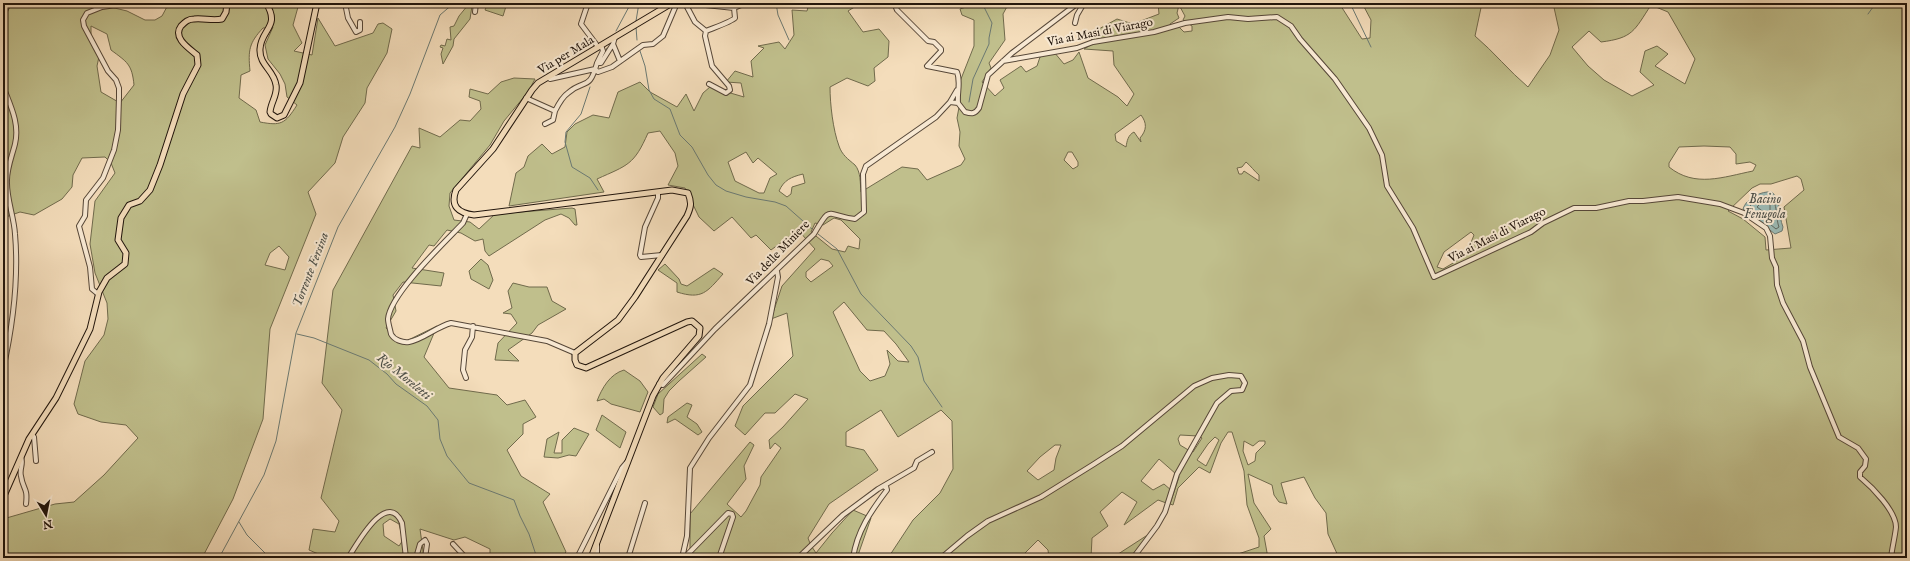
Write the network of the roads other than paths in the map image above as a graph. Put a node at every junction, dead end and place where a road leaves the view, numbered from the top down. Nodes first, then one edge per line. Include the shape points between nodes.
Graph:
1 (9, 3) edge
2 (227, 3) edge
3 (266, 3) edge
4 (317, 3) edge
5 (345, 3) edge
6 (476, 3) edge
7 (588, 3) edge
8 (672, 3) edge
9 (677, 3) edge
10 (746, 3) edge
11 (894, 3) edge
12 (1078, 3) edge
13 (1084, 3) edge
14 (123, 4) dead end
15 (685, 4) edge
16 (734, 8) junction
17 (475, 12) dead end
18 (3, 15) edge
19 (360, 22) dead end
20 (1075, 23) dead end
21 (706, 31) junction
22 (615, 37) junction
23 (596, 44) dead end
24 (613, 44) junction
25 (602, 48) dead end
26 (620, 61) junction
27 (1003, 61) junction
28 (597, 63) junction
29 (595, 69) junction
30 (548, 77) junction
31 (708, 84) dead end
32 (3, 86) edge
33 (957, 90) junction
34 (526, 98) junction
35 (950, 102) junction
36 (958, 103) junction
37 (555, 111) junction
38 (545, 124) dead end
39 (658, 192) junction
40 (467, 214) junction
41 (662, 255) junction
42 (777, 271) junction
43 (98, 294) junction
44 (473, 326) junction
45 (575, 353) junction
46 (3, 370) edge
47 (466, 378) dead end
48 (659, 384) junction
49 (32, 434) junction
50 (932, 452) dead end
51 (21, 457) junction
52 (36, 461) dead end
53 (628, 462) junction
54 (884, 487) junction
55 (3, 498) edge
56 (645, 503) dead end
57 (26, 504) dead end
58 (597, 542) junction
59 (453, 544) dead end
60 (348, 558) edge
61 (406, 558) edge
62 (416, 558) edge
63 (425, 558) edge
64 (466, 558) edge
65 (577, 558) edge
66 (590, 558) edge
67 (597, 558) edge
68 (628, 558) edge
69 (683, 558) edge
70 (719, 558) edge
71 (798, 558) edge
72 (852, 558) edge
73 (941, 558) edge
74 (1133, 558) edge
75 (1891, 558) edge

1 - 18 street
2 - 43 main road via 222,19 214,21 194,18 186,21 179,29 182,42 197,55 198,65 183,94 150,190 140,201 129,206 121,218 118,240 126,253 125,264 107,278
3 - 4 main road via 272,22 262,40 260,55 263,65 275,80 276,91 270,112 277,118 284,115 300,83
5 - 19 street via 348,18 356,32 360,30
6 - 17 street
7 - 23 street via 581,24
8 - 22 main road, Via per Mala
9 - 26 street via 663,36 652,44 643,45
10 - 16 street
11 - 33 street via 897,10 928,41 934,42 941,49 927,66 957,72 960,79
12 - 27 street
13 - 20 street
14 - 43 street via 102,7 87,13 84,20 88,36 119,88 118,130 114,150 103,178 86,200 85,216 79,226 90,267 92,289
15 - 16 street
15 - 21 street via 695,22
16 - 21 street via 735,18
21 - 31 street via 712,66 729,86 728,92
22 - 24 street
22 - 30 main road, Via per Mala
24 - 26 street
24 - 28 street via 601,63
25 - 28 street
26 - 29 street via 598,72
27 - 36 street via 988,75 976,112 965,112
27 - 75 street, Via ai Masi di Viarago via 1154,32 1185,23 1228,17 1278,17 1291,26 1335,79 1369,128 1382,155 1388,186 1413,228 1434,277 1531,232 1543,223 1574,208 1596,208 1629,201 1678,197 1720,204 1744,213 1766,228 1770,236 1777,285 1803,341 1810,367 1839,437 1858,448 1866,459 1860,477 1876,491 1887,506 1896,526
28 - 29 street
29 - 30 street via 550,79
29 - 37 street via 594,76 588,83 567,93
30 - 34 main road, Via per Mala via 538,83
32 - 46 street via 16,121 16,140 7,178 16,236 16,280 14,315
33 - 35 street
33 - 36 street
34 - 37 street
34 - 40 main road, Via per Mala via 493,149 456,190 454,205 459,211
35 - 36 street
35 - 42 street, Via delle Miniere via 936,117 866,166 863,174 864,212 861,216 856,219 830,214 822,217 814,234 805,240
37 - 38 street via 553,120
39 - 40 main road
39 - 41 street via 658,198 645,227 640,257
39 - 41 main road via 680,190 688,194 691,206
40 - 44 street via 463,223 403,289 388,318 392,336 397,340 409,342 441,325 451,323
41 - 45 main road via 618,320
42 - 48 street, Via delle Miniere via 715,329 663,385
42 - 69 street via 769,324 750,385 709,438 690,468 688,536
43 - 49 main road via 90,329 56,398
44 - 45 street via 547,341
44 - 47 street via 472,337 465,350 463,370
45 - 48 main road via 577,365 586,368 687,322 697,324 700,328 699,336
48 - 53 main road
49 - 51 main road
49 - 52 street
50 - 54 street via 917,461 914,468
51 - 55 main road
51 - 57 street via 23,461 20,475 27,491
53 - 58 main road
53 - 65 street via 622,468
54 - 71 street via 843,515
54 - 72 street via 886,486 887,490 870,511
56 - 68 street
58 - 66 main road
58 - 67 street
59 - 64 street
60 - 61 street via 375,518 387,513 400,518
62 - 63 street via 420,544 425,540
69 - 70 street via 728,513 733,517
73 - 74 street via 988,521 1041,497 1094,464 1131,438 1194,386 1212,378 1241,376 1245,383 1242,390 1231,391 1216,403 1177,474 1166,512

